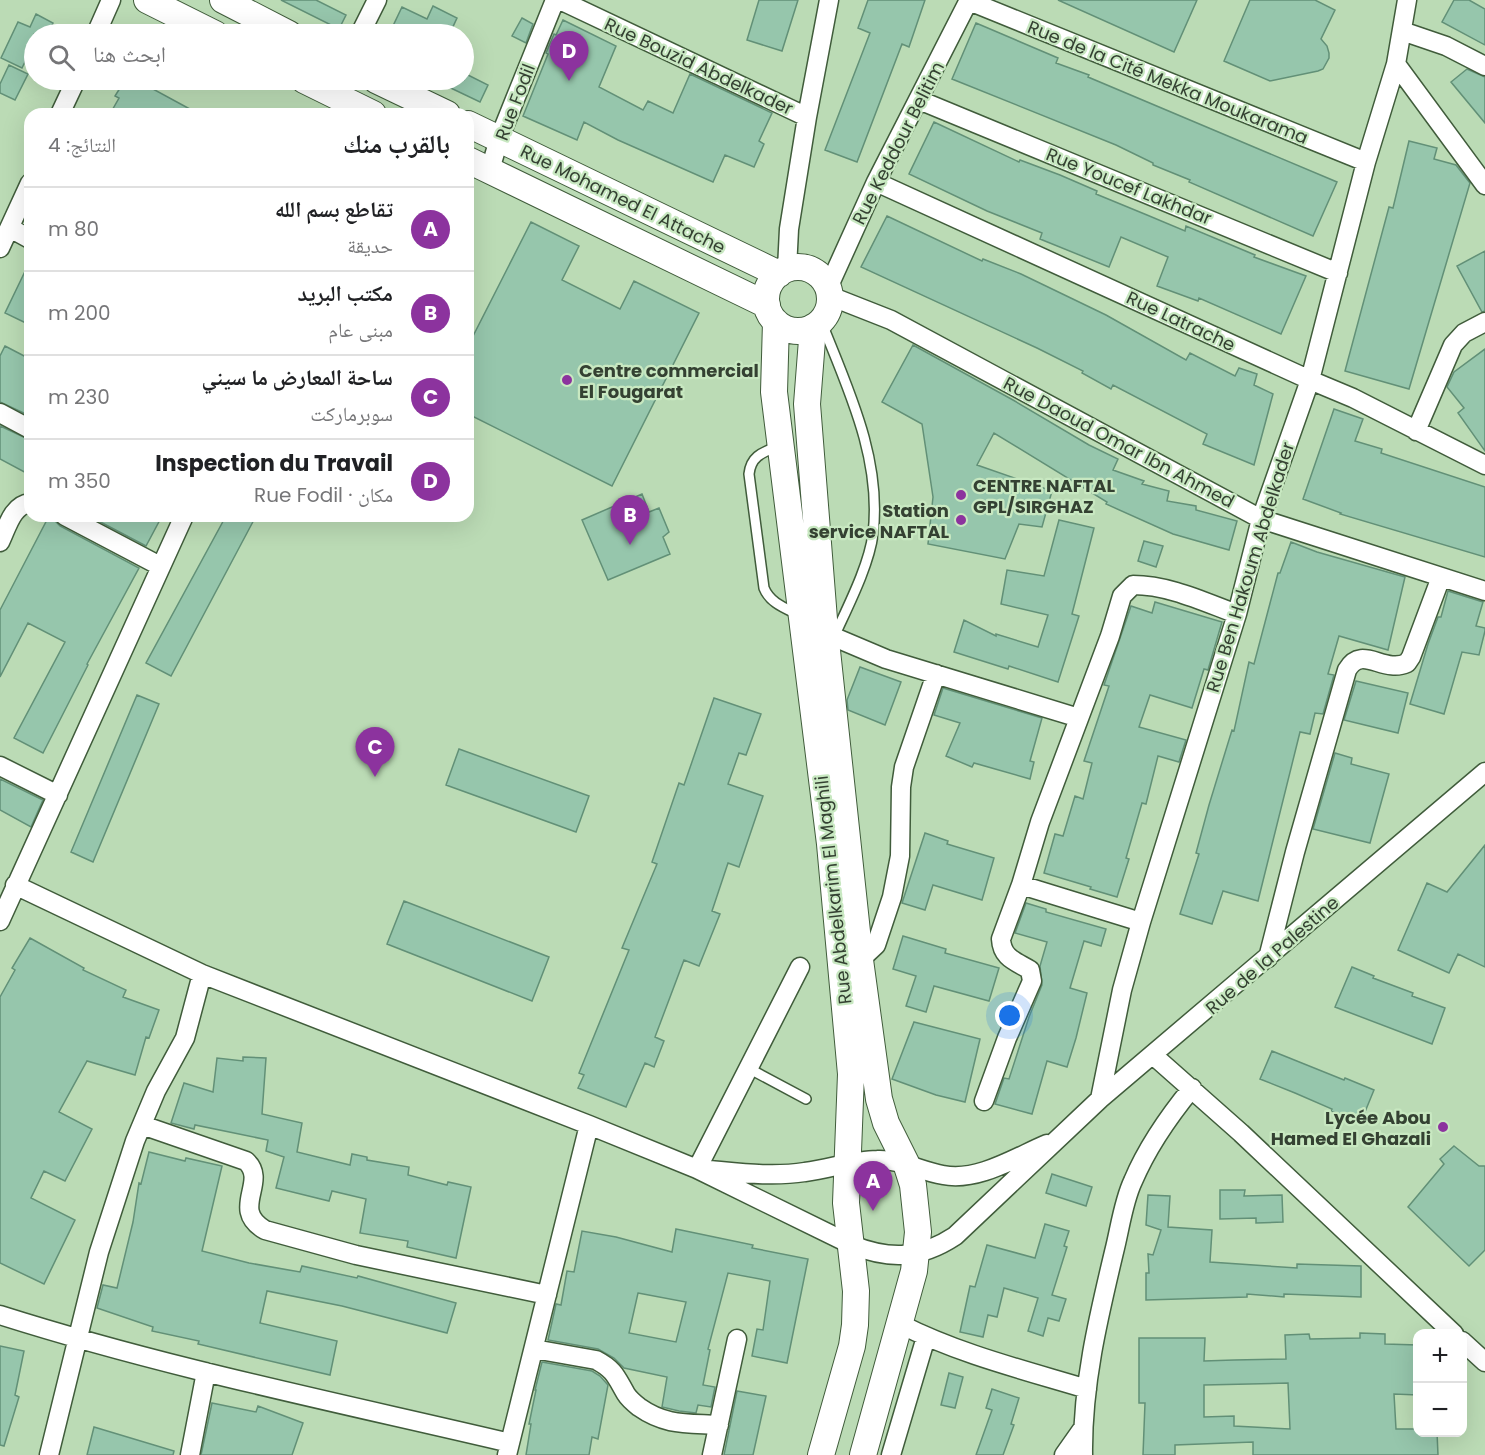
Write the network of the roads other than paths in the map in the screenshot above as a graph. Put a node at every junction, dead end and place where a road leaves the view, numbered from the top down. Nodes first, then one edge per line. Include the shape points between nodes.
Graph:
1 (111, 0) edge
2 (147, 0) edge
3 (377, 0) edge
4 (555, 0) edge
5 (560, 0) edge
6 (829, 0) edge
7 (1407, 0) edge
8 (229, 1) edge
9 (969, 1) edge
10 (100, 24) edge
11 (195, 24) edge
12 (271, 24) edge
13 (365, 24) edge
14 (1402, 31) junction
15 (1396, 64) junction
16 (1485, 66) edge
17 (71, 90) edge
18 (325, 90) edge
19 (381, 90) edge
20 (397, 90) edge
21 (919, 100) junction
22 (63, 108) edge
23 (362, 108) edge
24 (377, 108) edge
25 (435, 108) edge
26 (807, 117) junction
27 (474, 127) edge
28 (499, 139) junction
29 (1366, 162) junction
30 (479, 165) edge
31 (876, 182) junction
32 (1485, 185) edge
33 (24, 196) edge
34 (10, 228) junction
35 (24, 236) edge
36 (0, 248) edge
37 (783, 271) junction
38 (1338, 273) junction
39 (829, 292) junction
40 (772, 313) junction
41 (1485, 322) edge
42 (817, 324) junction
43 (1310, 380) junction
44 (0, 413) edge
45 (24, 426) edge
46 (1416, 431) junction
47 (781, 446) junction
48 (1485, 465) edge
49 (24, 503) edge
50 (1261, 519) junction
51 (76, 522) edge
52 (181, 522) edge
53 (0, 542) edge
54 (160, 566) junction
55 (1441, 577) junction
56 (1485, 591) edge
57 (1237, 614) junction
58 (801, 616) junction
59 (830, 635) junction
60 (936, 674) junction
61 (1079, 718) junction
62 (0, 766) edge
63 (1485, 772) edge
64 (57, 795) junction
65 (15, 885) junction
66 (1021, 885) junction
67 (0, 921) edge
68 (1141, 922) junction
69 (1268, 958) junction
70 (860, 960) junction
71 (800, 967) dead end
72 (202, 974) junction
73 (1154, 1056) junction
74 (748, 1068) junction
75 (1192, 1088) junction
76 (806, 1099) dead end
77 (1101, 1099) junction
78 (984, 1101) dead end
79 (142, 1125) junction
80 (590, 1125) junction
81 (1060, 1139) junction
82 (906, 1162) junction
83 (848, 1163) junction
84 (696, 1169) junction
85 (852, 1245) junction
86 (917, 1254) junction
87 (547, 1295) junction
88 (0, 1315) edge
89 (900, 1324) junction
90 (1449, 1329) edge
91 (926, 1337) junction
92 (76, 1339) junction
93 (737, 1339) dead end
94 (1467, 1346) edge
95 (534, 1349) junction
96 (1485, 1362) edge
97 (206, 1372) junction
98 (1087, 1389) junction
99 (719, 1425) junction
100 (1083, 1428) junction
101 (509, 1449) edge
102 (49, 1455) edge
103 (190, 1455) edge
104 (712, 1455) edge
105 (821, 1455) edge
106 (863, 1455) edge
107 (891, 1455) edge
108 (1064, 1455) edge
109 (1083, 1455) edge

1 - 10 street
2 - 11 street
3 - 13 street
4 - 28 street, Rue Fodil
5 - 26 street, Rue Bouzid Abdelkader
6 - 26 street
7 - 14 street, Rue Ben Hakoum Abdelkader
8 - 12 street
9 - 21 street, Rue Keddour Belitim
9 - 29 street, Rue de la Cité Mekka Moukarama
14 - 15 street, Rue Ben Hakoum Abdelkader
14 - 16 street via 1446,46
15 - 29 street, Rue Ben Hakoum Abdelkader
15 - 32 street
17 - 22 street
18 - 23 street
19 - 24 street
20 - 25 street
21 - 31 street, Rue Keddour Belitim
21 - 38 street, Rue Youcef Lakhdar
26 - 37 street
27 - 28 street, Rue Mohamed El Attache
28 - 30 street, Rue Fodil
28 - 37 street, Rue Mohamed El Attache
29 - 38 street, Rue Ben Hakoum Abdelkader
30 - 40 street, Rue Mohamed El Attache
31 - 39 street, Rue Keddour Belitim
31 - 43 street, Rue Latrache
33 - 34 street
34 - 35 street
34 - 36 street
37 - 39 street via 797,267 816,272
37 - 40 street via 768,287
38 - 43 street, Rue Ben Hakoum Abdelkader
39 - 42 street via 830,305
39 - 50 street, Rue Daoud Omar Ibn Ahmed via 891,320
40 - 42 street via 784,327 794,330
40 - 47 street, Rue Abdelkarim El Maghili via 774,392
41 - 46 street via 1464,333 1453,345
42 - 59 street via 807,404
42 - 59 lane via 862,427 873,484 873,535 860,579
43 - 46 street, Rue Latrache
43 - 50 street, Rue Ben Hakoum Abdelkader
44 - 45 street
46 - 48 street, Rue Latrache
47 - 58 street, Rue Abdelkarim El Maghili
47 - 58 lane via 759,454 749,474 764,588 776,603
49 - 53 street via 16,509
50 - 55 street, Rue Daoud Omar Ibn Ahmed
50 - 57 street, Rue Ben Hakoum Abdelkader
51 - 54 street
52 - 54 street
54 - 64 street
55 - 56 street, Rue Daoud Omar Ibn Ahmed
55 - 69 street via 1407,663 1393,667 1357,659 1347,670
57 - 61 street via 1164,588 1133,585 1122,596
57 - 68 street, Rue Ben Hakoum Abdelkader
58 - 59 street
58 - 83 street, Rue Abdelkarim El Maghili via 830,844 850,1049
59 - 60 street via 886,659
59 - 70 street
60 - 61 street
60 - 70 street via 904,767 900,856 892,897 876,945
61 - 66 street
62 - 64 street
63 - 69 street, Rue de la Palestine
64 - 65 street
65 - 67 street
65 - 72 street
66 - 68 street
66 - 78 street via 1001,939 1002,948 1005,955 1030,970 1032,981
68 - 77 street, Rue Ben Hakoum Abdelkader via 1122,990
69 - 73 street, Rue de la Palestine
70 - 82 street via 879,1099 886,1123
71 - 74 street
72 - 79 street via 185,1038
72 - 80 street
73 - 75 street
73 - 77 street, Rue de la Palestine
74 - 76 lane
74 - 84 street
75 - 90 street
75 - 98 street via 1132,1182 1098,1318
77 - 81 street, Rue de la Palestine
79 - 87 street via 252,1166 255,1174 249,1212 256,1225 265,1230 356,1255
79 - 92 street via 99,1252
80 - 84 street
80 - 87 street
81 - 82 street via 966,1176 943,1175
81 - 86 street, Rue de la Palestine via 955,1236
82 - 83 street
82 - 86 street via 917,1208
83 - 84 street via 781,1174
83 - 85 street, Rue Abdelkarim El Maghili via 846,1203
84 - 85 street
85 - 86 street via 890,1255
85 - 105 street, Rue Abdelkarim El Maghili via 856,1291 852,1346
86 - 89 street
87 - 95 street
88 - 92 street
89 - 91 street
89 - 106 street
91 - 98 street
91 - 107 street
92 - 97 street
92 - 102 street
93 - 99 street
94 - 96 street
95 - 99 street via 596,1360 614,1371 633,1402 669,1422
95 - 101 street
97 - 101 street
97 - 103 street
98 - 100 street
99 - 104 street
100 - 108 street
100 - 109 street

